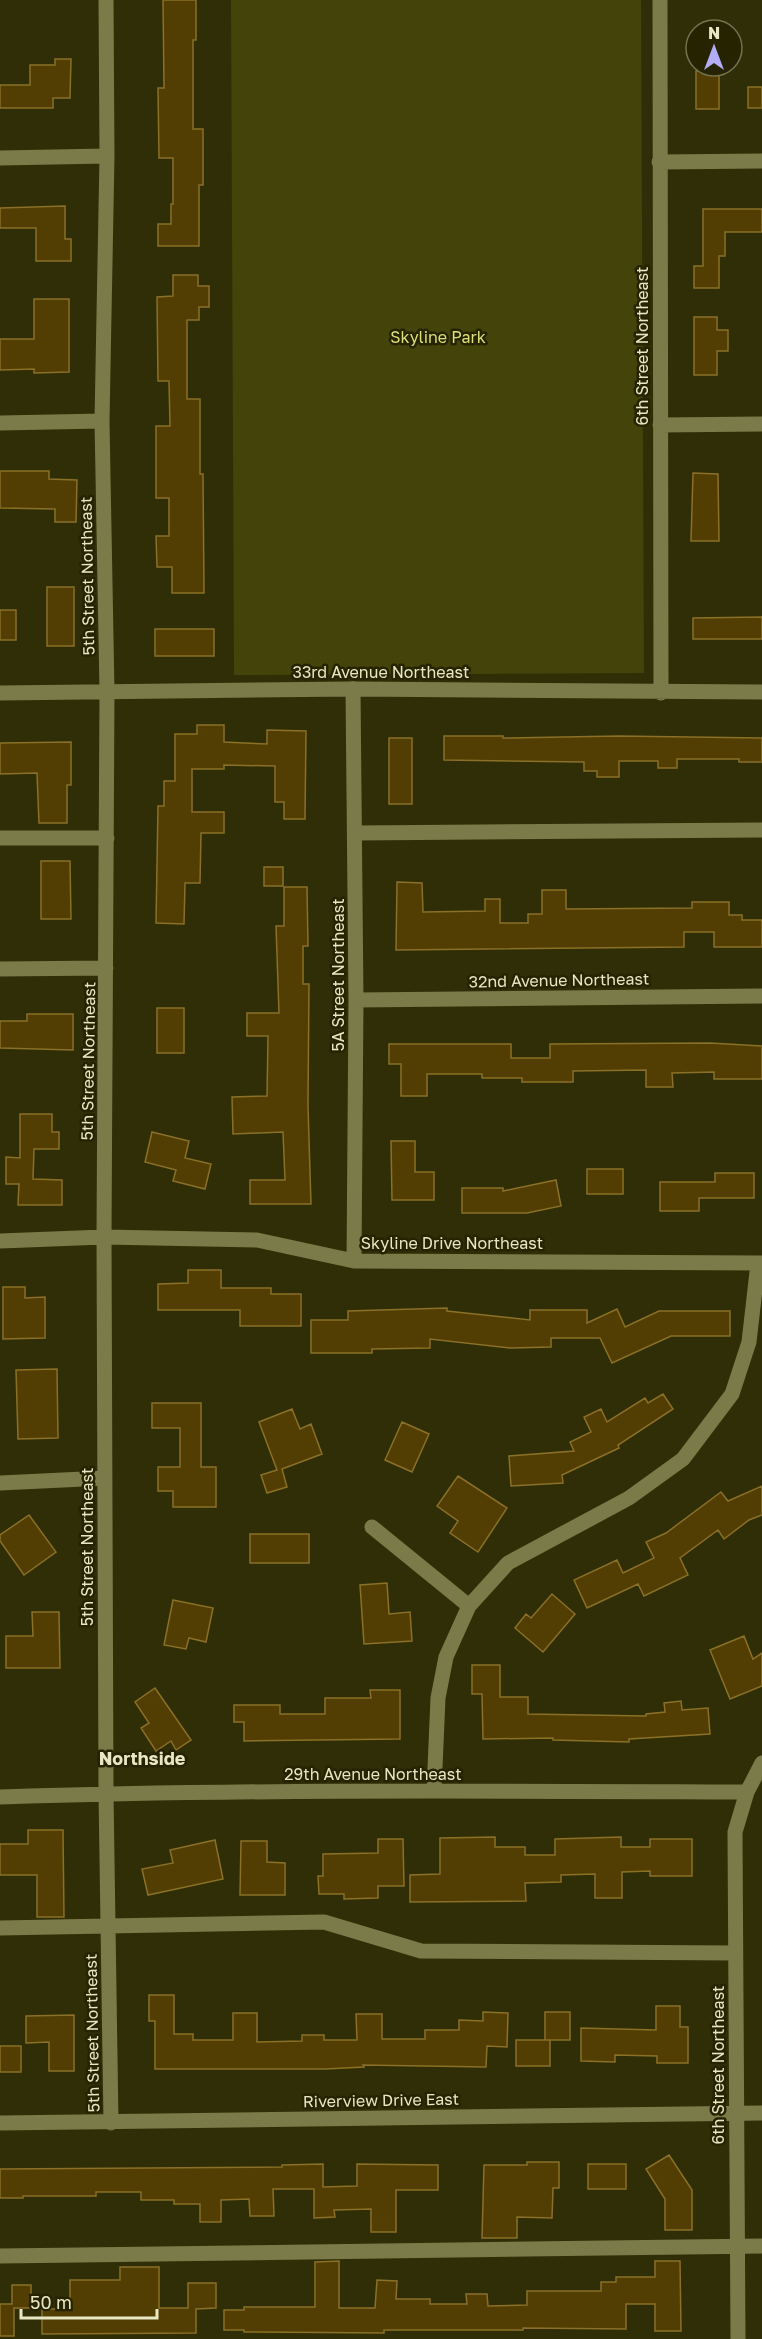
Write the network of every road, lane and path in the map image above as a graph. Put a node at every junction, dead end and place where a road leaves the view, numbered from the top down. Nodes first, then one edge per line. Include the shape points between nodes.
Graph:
1 (106, 0) edge
2 (660, 0) edge
3 (107, 156) junction
4 (0, 158) edge
5 (762, 161) edge
6 (658, 162) junction
7 (102, 421) junction
8 (0, 423) edge
9 (660, 424) junction
10 (762, 424) edge
11 (353, 689) junction
12 (107, 692) junction
13 (762, 692) edge
14 (0, 693) edge
15 (661, 693) junction
16 (762, 830) edge
17 (355, 833) junction
18 (0, 838) edge
19 (107, 838) junction
20 (106, 968) junction
21 (0, 969) edge
22 (762, 996) edge
23 (356, 1000) junction
24 (104, 1237) junction
25 (0, 1241) edge
26 (354, 1261) junction
27 (760, 1263) edge
28 (105, 1478) junction
29 (0, 1484) edge
30 (372, 1527) dead end
31 (469, 1606) junction
32 (762, 1763) edge
33 (434, 1791) junction
34 (747, 1792) junction
35 (106, 1793) junction
36 (0, 1797) edge
37 (108, 1925) junction
38 (0, 1928) edge
39 (735, 1953) junction
40 (737, 2113) junction
41 (762, 2113) edge
42 (111, 2122) junction
43 (0, 2124) edge
44 (738, 2246) junction
45 (762, 2246) edge
46 (0, 2256) edge
47 (738, 2339) edge

1 - 3 street, 5th Street Northeast
2 - 6 street, 6th Street Northeast
3 - 4 street
3 - 7 street, 5th Street Northeast
5 - 6 street
6 - 9 street, 6th Street Northeast
7 - 8 street
7 - 12 street, 5th Street Northeast
9 - 10 street
9 - 15 street, 6th Street Northeast
11 - 12 street, 33rd Avenue Northeast
11 - 15 street, 33rd Avenue Northeast
11 - 17 street, 5A Street Northeast
12 - 14 street, 33rd Avenue Northeast
12 - 19 street, 5th Street Northeast
13 - 15 street, 33rd Avenue Northeast
16 - 17 street
17 - 23 street, 5A Street Northeast
18 - 19 street
19 - 20 street, 5th Street Northeast
20 - 21 street
20 - 24 street, 5th Street Northeast
22 - 23 street, 32nd Avenue Northeast
23 - 26 street, 5A Street Northeast
24 - 25 street, Skyline Drive Northeast
24 - 26 street, Skyline Drive Northeast via 257,1240
24 - 28 street, 5th Street Northeast
26 - 27 street, Skyline Drive Northeast
27 - 31 street via 749,1342 732,1394 683,1459 629,1498 508,1563
28 - 29 street
28 - 35 street, 5th Street Northeast
30 - 31 street
31 - 33 street via 446,1657 438,1698
32 - 34 street, 6th Street Northeast
33 - 34 street, 29th Avenue Northeast
33 - 35 street, 29th Avenue Northeast
34 - 39 street, 6th Street Northeast via 735,1832
35 - 36 street, 29th Avenue Northeast
35 - 37 street, 5th Street Northeast
37 - 38 street
37 - 39 street via 324,1922 420,1951
37 - 42 street, 5th Street Northeast
39 - 40 street, 6th Street Northeast
40 - 41 street, Riverview Drive East
40 - 42 street, Riverview Drive East
40 - 44 street, 6th Street Northeast
42 - 43 street, Riverview Drive East
44 - 45 street
44 - 46 street
44 - 47 street, 6th Street Northeast

